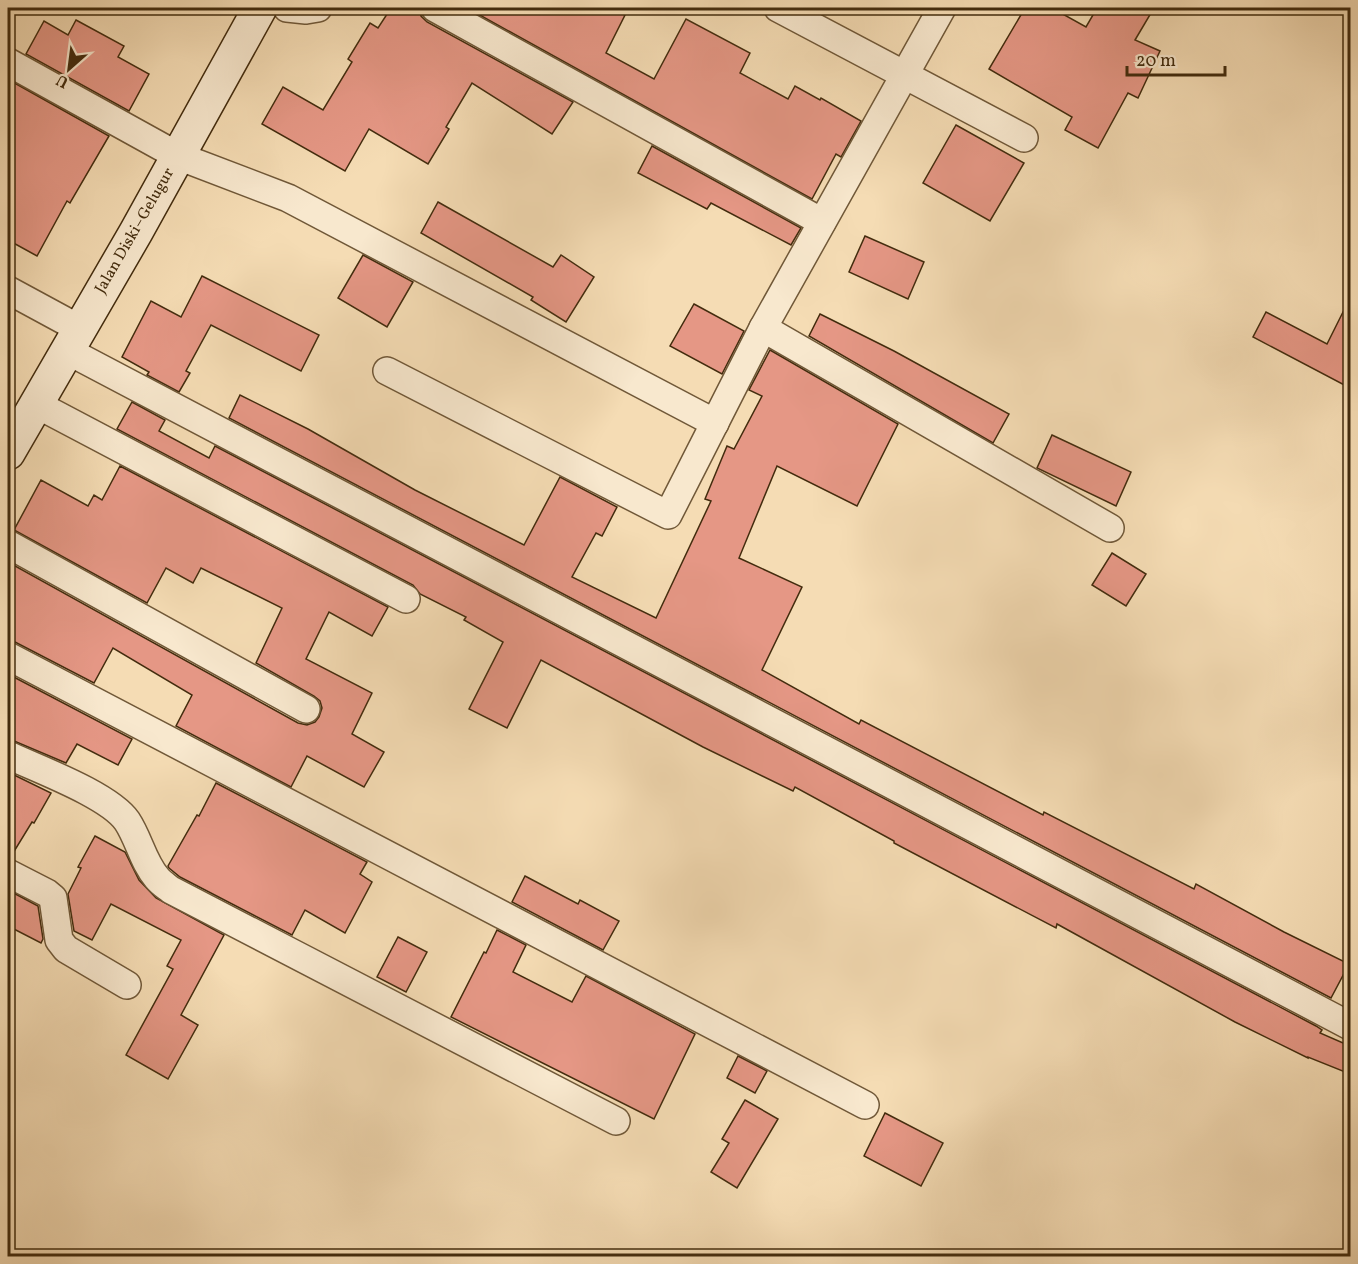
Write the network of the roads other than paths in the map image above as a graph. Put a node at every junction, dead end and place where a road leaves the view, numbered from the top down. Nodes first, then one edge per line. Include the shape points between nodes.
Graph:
1 (260, 8) edge
2 (287, 8) edge
3 (318, 8) edge
4 (435, 8) edge
5 (778, 8) edge
6 (942, 8) edge
7 (8, 62) edge
8 (905, 75) junction
9 (1024, 138) dead end
10 (178, 156) junction
11 (822, 222) junction
12 (8, 290) edge
13 (763, 328) junction
14 (74, 340) junction
15 (387, 371) dead end
16 (36, 404) junction
17 (715, 423) junction
18 (8, 453) edge
19 (1110, 528) dead end
20 (8, 544) edge
21 (406, 599) dead end
22 (8, 656) edge
23 (306, 709) dead end
24 (8, 755) edge
25 (8, 873) edge
26 (127, 986) dead end
27 (1350, 1026) edge
28 (866, 1105) dead end
29 (616, 1120) dead end

1 - 10 main road, Jalan Diski–Gelugur
2 - 3 street
4 - 11 street
5 - 8 street
6 - 8 street
7 - 10 street
8 - 9 street
8 - 11 street
10 - 14 main road, Jalan Diski–Gelugur
10 - 17 street via 288,198
11 - 13 street
12 - 14 street
13 - 17 street
13 - 19 street
14 - 16 main road, Jalan Diski–Gelugur
14 - 27 street
15 - 17 street via 668,515
16 - 18 main road, Jalan Diski–Gelugur
16 - 21 street
20 - 23 street
22 - 28 street
24 - 29 street via 116,808 128,822 150,868 171,890
25 - 26 street via 53,898 59,940 66,949

